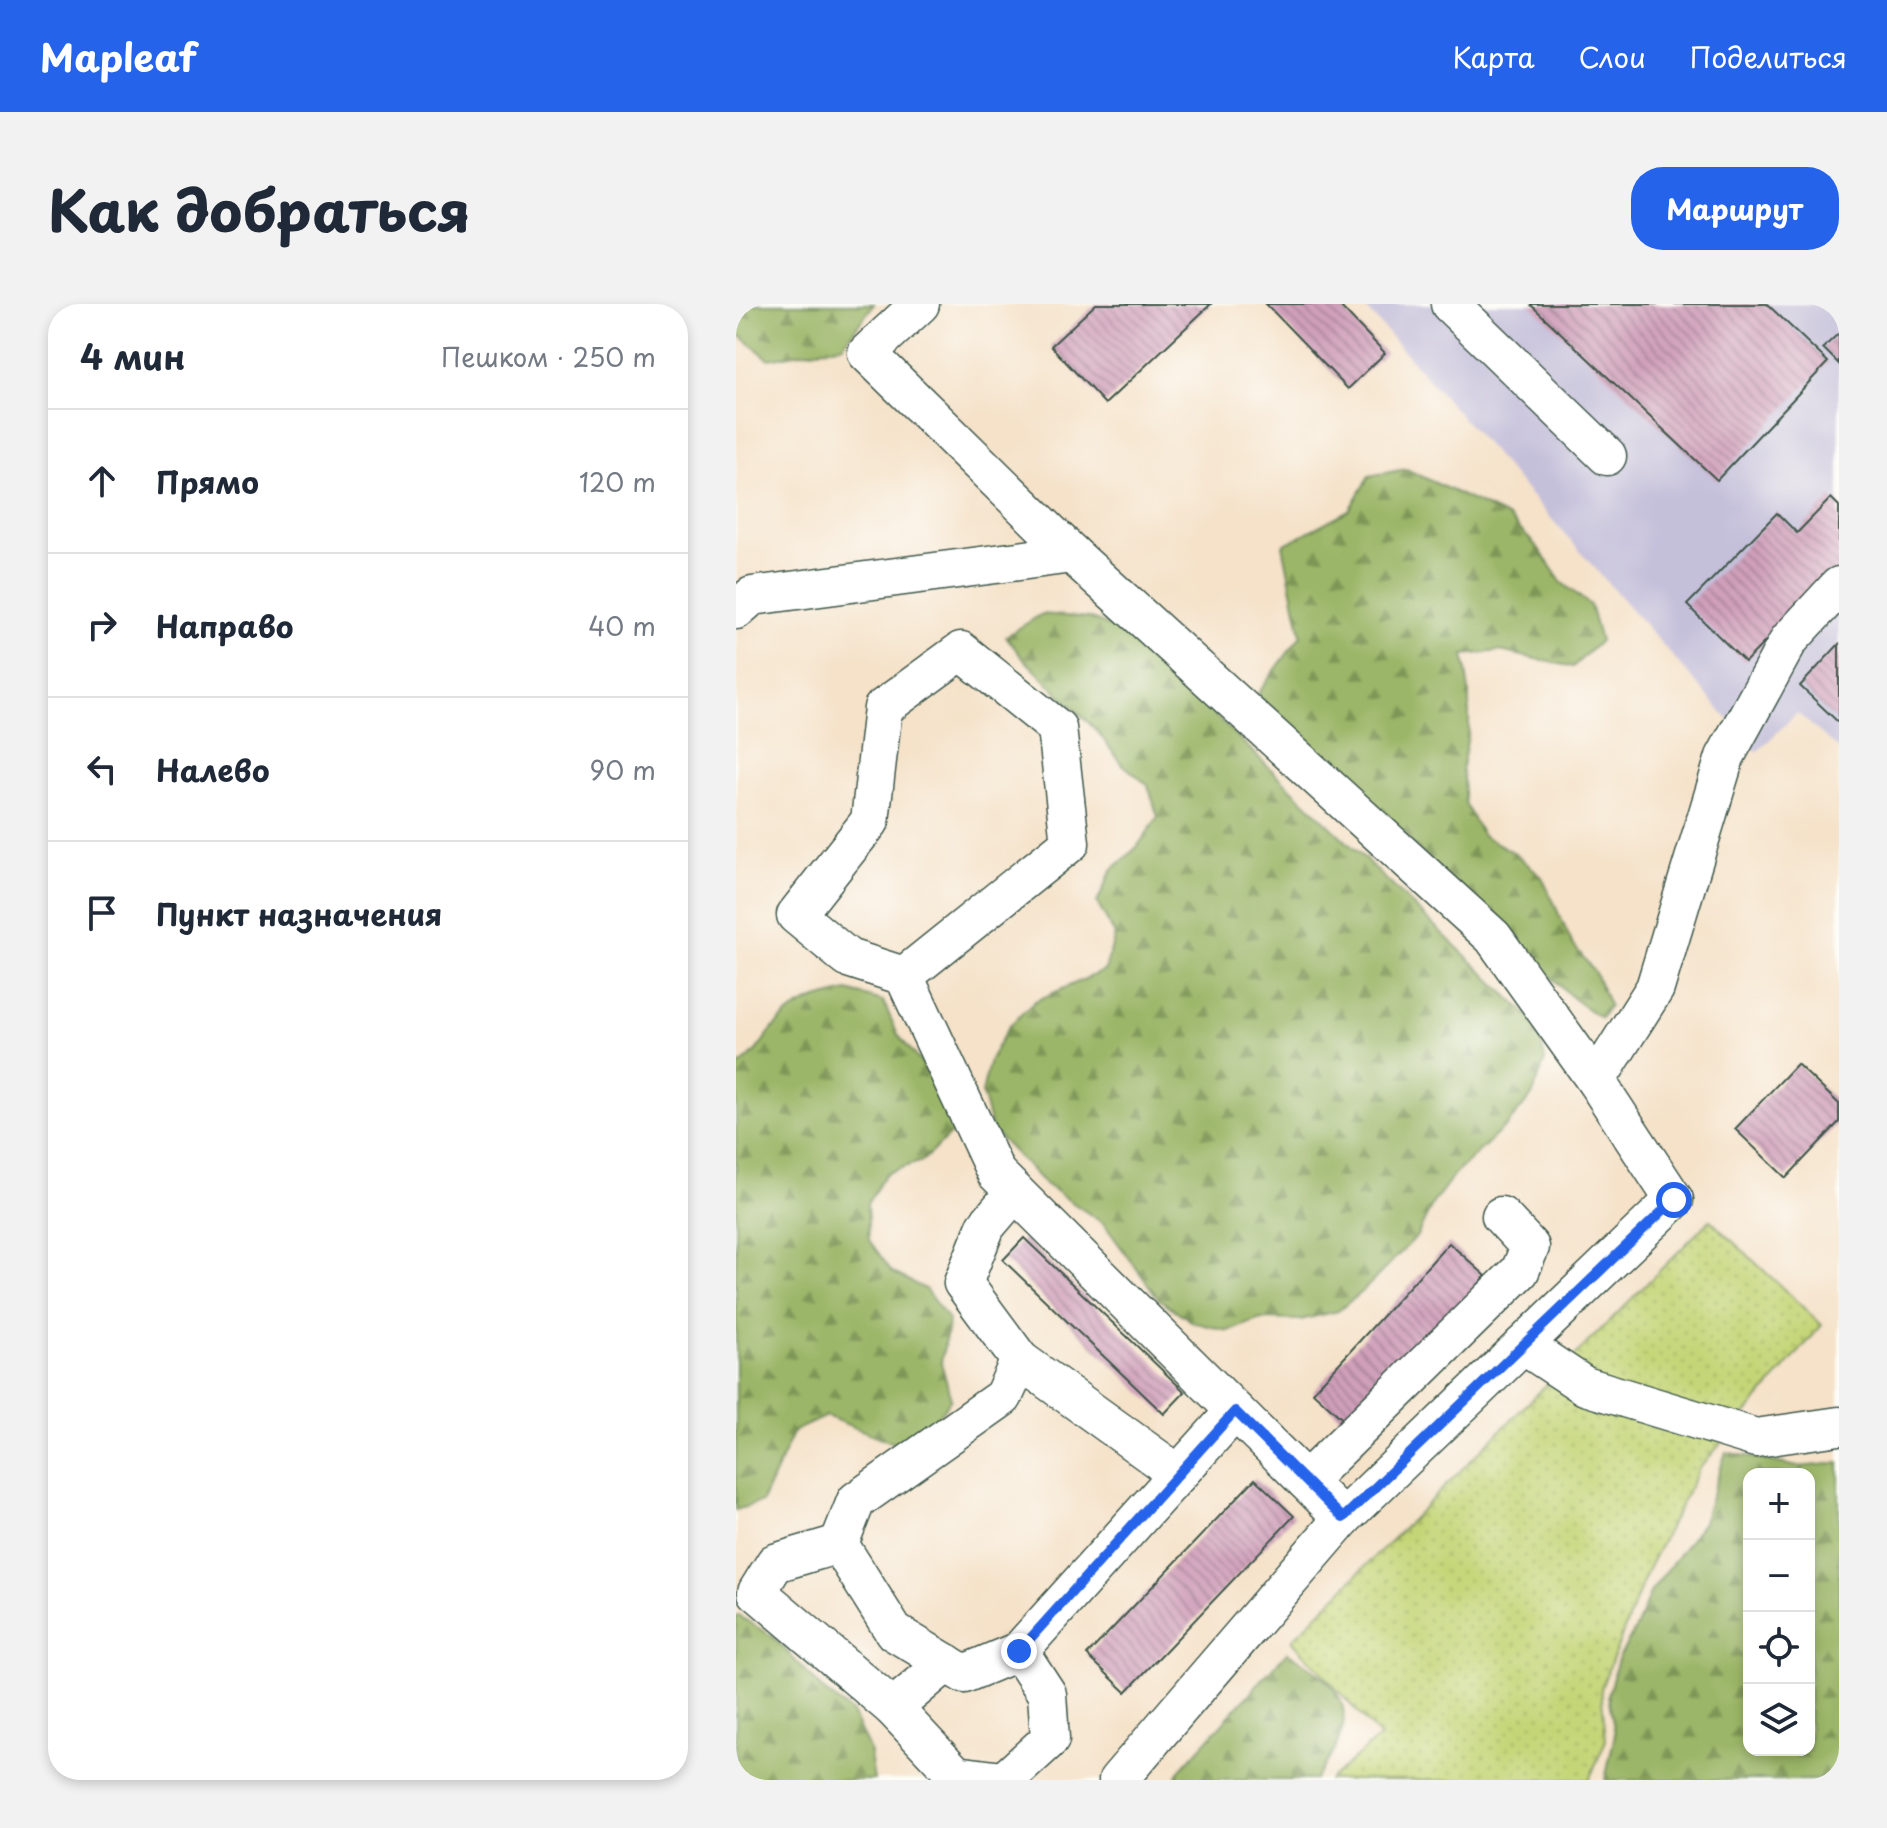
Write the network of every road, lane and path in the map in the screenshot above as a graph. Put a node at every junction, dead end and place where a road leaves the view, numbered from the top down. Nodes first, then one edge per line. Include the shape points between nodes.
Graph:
1 (920, 304) edge
2 (1450, 304) edge
3 (1607, 456) dead end
4 (1072, 554) junction
5 (1839, 586) edge
6 (736, 610) edge
7 (904, 976) junction
8 (1596, 1081) junction
9 (1015, 1192) junction
10 (1501, 1216) dead end
11 (1523, 1345) junction
12 (1020, 1360) junction
13 (1235, 1411) junction
14 (1839, 1426) edge
15 (1178, 1474) junction
16 (1306, 1481) junction
17 (1343, 1518) junction
18 (839, 1544) junction
19 (1019, 1651) junction
20 (946, 1663) junction
21 (893, 1708) junction
22 (995, 1780) edge
23 (1005, 1780) edge
24 (1118, 1780) edge

1 - 4 lane via 867,353
2 - 3 lane
4 - 6 lane via 752,596
4 - 8 lane via 1493,937
5 - 8 lane via 1789,640 1725,757 1655,988
7 - 7 lane via 1070,843 1057,728 961,651 883,708 870,821 796,915 848,958
7 - 9 lane via 996,1173
8 - 11 lane via 1674,1200
9 - 12 lane via 986,1226 963,1283
9 - 13 lane
10 - 16 lane via 1530,1247 1520,1271
11 - 14 lane via 1585,1386 1756,1438
11 - 17 lane
12 - 15 lane
12 - 18 lane via 1003,1397 856,1501
13 - 15 lane
13 - 16 lane
15 - 19 lane
16 - 17 lane
17 - 24 lane
18 - 20 lane via 894,1632
18 - 21 lane via 775,1563 757,1592
19 - 20 lane via 964,1674
19 - 23 lane via 1047,1694 1050,1739
20 - 21 lane
21 - 22 lane via 956,1775

